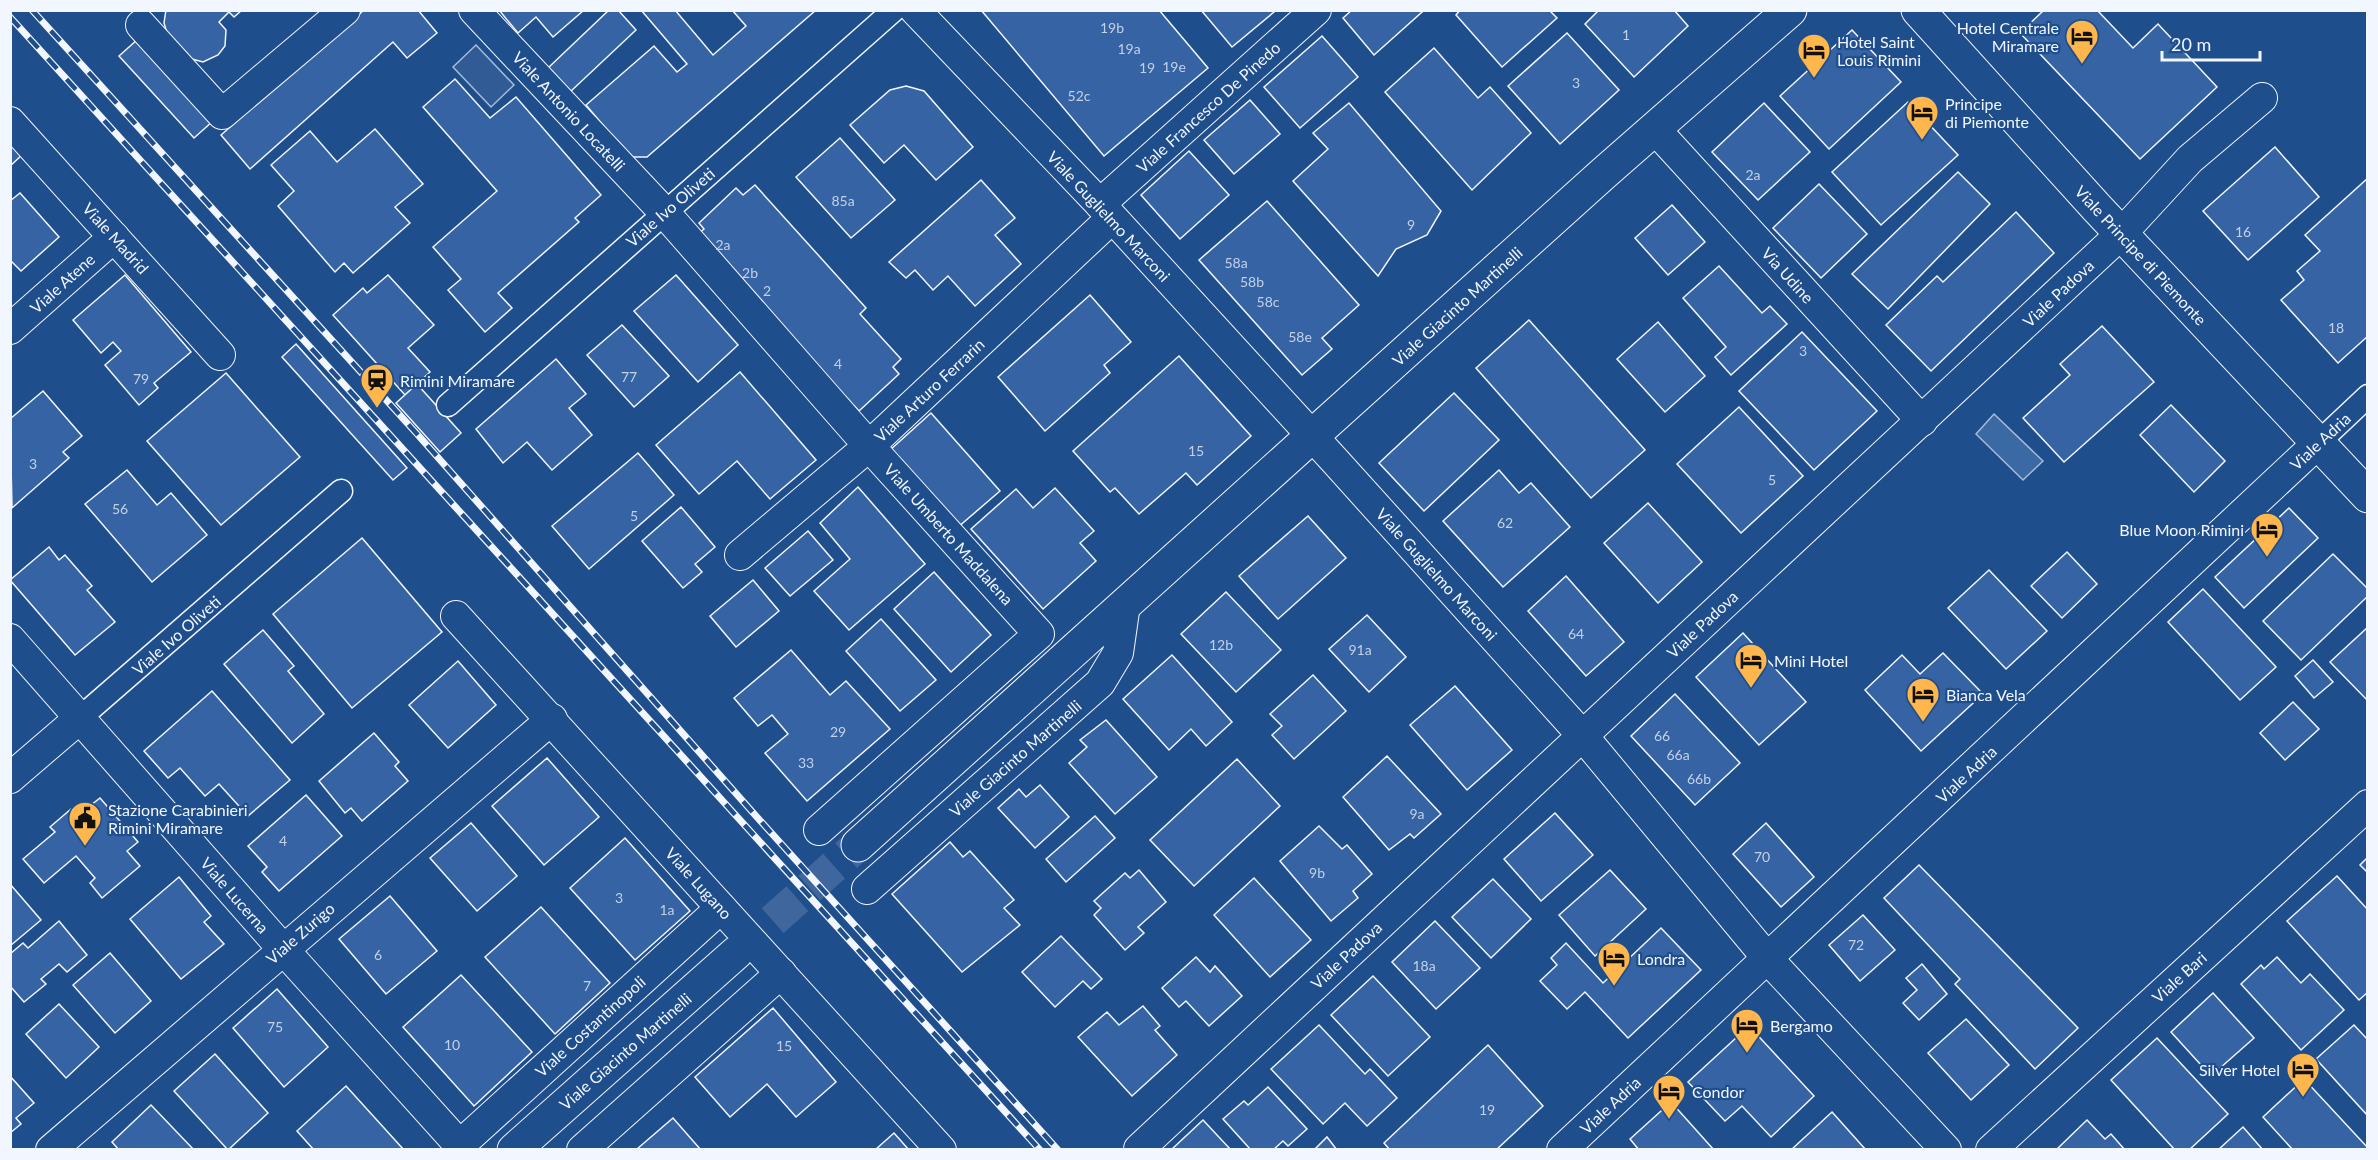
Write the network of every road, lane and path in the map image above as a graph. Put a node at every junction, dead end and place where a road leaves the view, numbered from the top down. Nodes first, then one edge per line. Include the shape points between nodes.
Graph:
1 (345, 10) edge
2 (474, 10) edge
3 (894, 10) edge
4 (915, 10) edge
5 (1316, 10) edge
6 (1790, 10) edge
7 (1918, 10) edge
8 (141, 25) dead end
9 (2262, 98) dead end
10 (10, 122) edge
11 (1654, 128) junction
12 (1106, 211) junction
13 (664, 212) junction
14 (2121, 234) junction
15 (114, 237) junction
16 (10, 329) edge
17 (220, 355) dead end
18 (2367, 396) edge
19 (448, 405) dead end
20 (1922, 421) junction
21 (1312, 436) junction
22 (2317, 444) junction
23 (869, 447) junction
24 (340, 490) dead end
25 (2367, 496) edge
26 (740, 555) dead end
27 (1125, 604) junction
28 (456, 616) dead end
29 (10, 639) edge
30 (80, 718) junction
31 (552, 720) junction
32 (1582, 735) junction
33 (10, 778) edge
34 (2367, 804) edge
35 (819, 830) dead end
36 (858, 845) tunnel mouth
37 (867, 889) dead end
38 (721, 908) junction
39 (282, 948) junction
40 (736, 953) tunnel mouth
41 (1768, 959) junction
42 (781, 974) junction
43 (462, 1147) edge
44 (51, 1149) edge
45 (514, 1149) edge
46 (582, 1149) edge
47 (941, 1149) edge
48 (1139, 1149) edge
49 (1562, 1149) edge
50 (1946, 1149) edge
51 (1991, 1149) edge

1 - 8 street via 222,114
2 - 13 street, Viale Antonio Locatelli
3 - 13 street, Viale Ivo Oliveti
4 - 12 street, Viale Guglielmo Marconi
5 - 12 street, Viale Francesco De Pinedo
6 - 11 street, Viale Giacinto Martinelli
7 - 14 street, Viale Principe di Piemonte
9 - 14 street, Viale Padova via 2190,159
10 - 15 street, Viale Madrid
11 - 20 street, Via Udine
11 - 21 street, Viale Giacinto Martinelli
12 - 21 street, Viale Guglielmo Marconi
12 - 23 street, Viale Arturo Ferrarin
13 - 19 street, Viale Ivo Oliveti
13 - 23 street, Viale Umberto Maddalena
14 - 20 street, Viale Padova
14 - 22 street, Viale Principe di Piemonte
15 - 16 street, Viale Atene
15 - 17 street, Viale Madrid
18 - 22 street, Viale Adria
20 - 32 street, Viale Padova
21 - 27 street, Viale Giacinto Martinelli
21 - 32 street, Viale Guglielmo Marconi
22 - 25 street, Viale Principe di Piemonte
22 - 41 street, Viale Adria
23 - 26 street, Viale Arturo Ferrarin
23 - 35 street, Viale Umberto Maddalena via 1039,634
24 - 30 street, Viale Ivo Oliveti
27 - 36 street, Viale Giacinto Martinelli
27 - 37 street, Viale Giacinto Martinelli via 1118,653 1100,683
28 - 31 street, Viale Lugano
29 - 30 street, Viale Lucerna
30 - 33 street, Viale Ivo Oliveti
30 - 39 street, Viale Lucerna
31 - 38 street, Viale Lugano
31 - 39 street, Viale Zurigo
32 - 41 street, Viale Guglielmo Marconi
32 - 48 street, Viale Padova
34 - 51 street, Viale Bari
38 - 42 street, Viale Lugano
38 - 43 street, Viale Costantinopoli
39 - 43 street, Viale Lucerna
39 - 44 street, Viale Zurigo
40 - 45 street, Viale Giacinto Martinelli
41 - 49 street, Viale Adria
41 - 50 street, Viale Guglielmo Marconi
42 - 46 street
42 - 47 street, Viale Lugano

